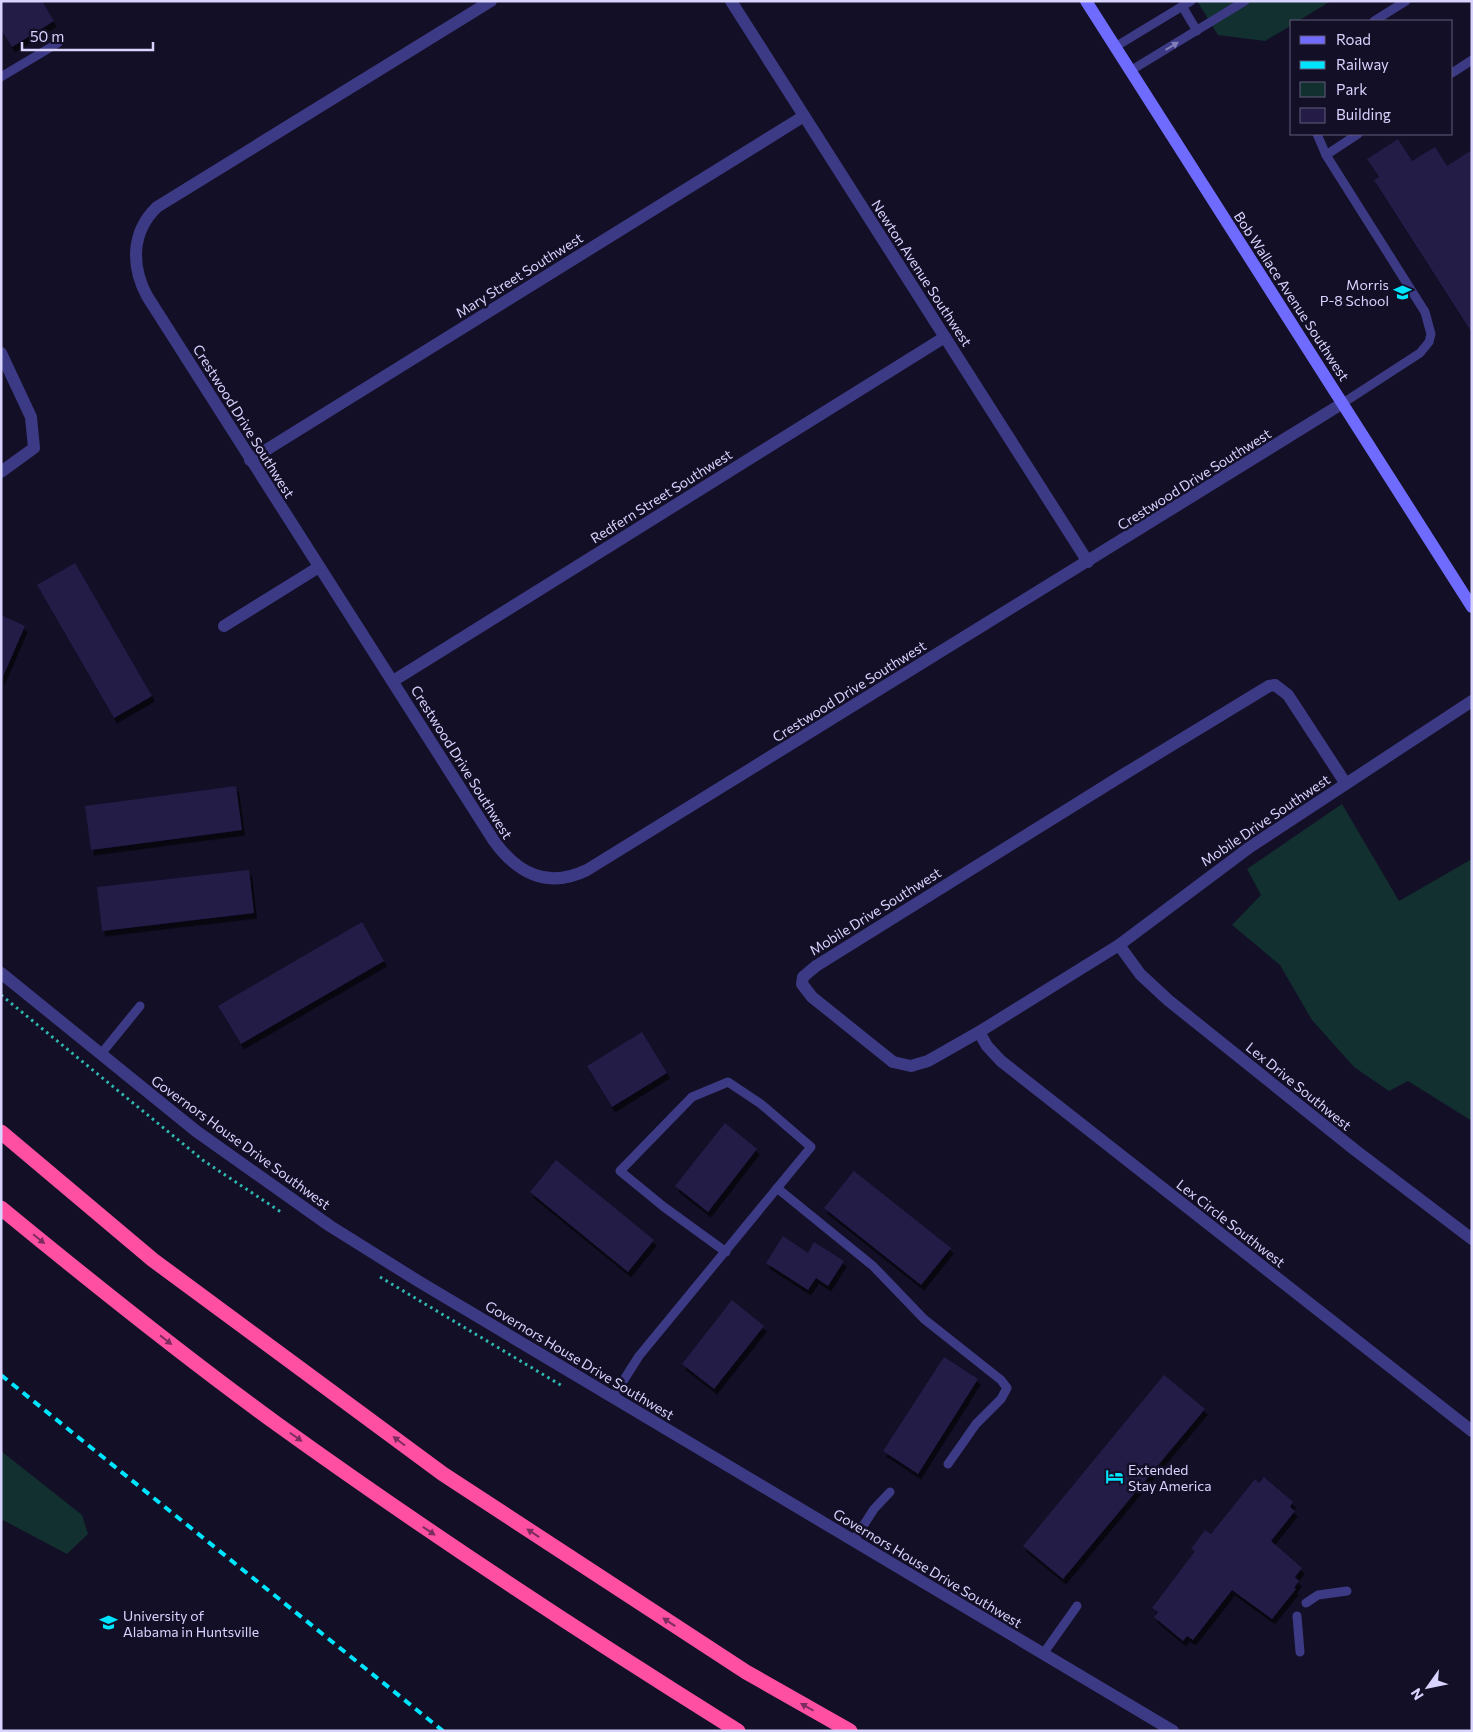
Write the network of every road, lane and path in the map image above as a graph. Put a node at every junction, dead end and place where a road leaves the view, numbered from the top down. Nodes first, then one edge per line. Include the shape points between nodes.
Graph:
1 (491, 1) edge
2 (731, 1) edge
3 (1086, 1) edge
4 (1245, 1) edge
5 (1406, 1) edge
6 (1187, 4) edge
7 (1376, 20) edge
8 (1197, 31) junction
9 (58, 43) dead end
10 (1115, 48) junction
11 (1472, 60) edge
12 (1130, 71) junction
13 (1453, 72) edge
14 (1, 78) edge
15 (804, 116) junction
16 (1317, 135) edge
17 (1356, 135) edge
18 (1326, 155) junction
19 (945, 337) junction
20 (1, 353) edge
21 (1343, 403) junction
22 (250, 460) junction
23 (1, 472) edge
24 (1088, 562) junction
25 (319, 567) junction
26 (1472, 607) edge
27 (224, 626) dead end
28 (392, 680) junction
29 (1472, 701) edge
30 (1346, 784) junction
31 (1119, 945) junction
32 (1, 973) edge
33 (140, 1006) dead end
34 (979, 1032) junction
35 (101, 1054) junction
36 (1, 1132) edge
37 (777, 1188) junction
38 (1, 1208) edge
39 (1472, 1239) edge
40 (726, 1252) junction
41 (613, 1397) junction
42 (1472, 1431) edge
43 (948, 1464) dead end
44 (890, 1492) dead end
45 (854, 1540) junction
46 (1347, 1591) dead end
47 (1306, 1603) dead end
48 (1077, 1606) dead end
49 (1297, 1616) dead end
50 (1300, 1652) dead end
51 (1043, 1654) junction
52 (738, 1731) edge
53 (850, 1731) edge
54 (1172, 1731) edge

1 - 22 street, Crestwood Drive Southwest via 166,201 145,221 135,254 141,284
2 - 15 street, Newton Avenue Southwest
3 - 10 main road, Bob Wallace Avenue Southwest
4 - 8 lane
5 - 7 lane
6 - 8 lane
6 - 10 lane
12 -> 8 lane
9 - 14 lane
10 - 12 main road, Bob Wallace Avenue Southwest
11 - 13 lane
12 - 21 main road, Bob Wallace Avenue Southwest
15 - 19 street, Newton Avenue Southwest
15 - 22 street, Mary Street Southwest
16 - 18 lane
17 - 18 lane
18 - 21 lane via 1416,296 1430,323 1431,334 1430,342 1420,354
19 - 24 street, Newton Avenue Southwest
19 - 28 street, Redfern Street Southwest
20 - 23 street via 31,417 34,448
21 - 24 street, Crestwood Drive Southwest
21 - 26 main road, Bob Wallace Avenue Southwest
22 - 25 street, Crestwood Drive Southwest
24 - 28 street, Crestwood Drive Southwest via 595,865 566,879 531,875 501,851
25 - 27 street
25 - 28 street, Crestwood Drive Southwest
29 - 30 street, Mobile Drive Southwest
30 - 31 street, Mobile Drive Southwest via 1226,863
30 - 34 street, Mobile Drive Southwest via 1288,695 1275,685 1269,686 946,884 816,966 802,980 812,997 902,1066 919,1065
31 - 34 street, Mobile Drive Southwest
31 - 39 street, Lex Drive Southwest via 1140,974 1168,1000
32 - 35 street, Governors House Drive Southwest
33 - 35 lane
34 - 42 street, Lex Circle Southwest via 1001,1062
35 - 41 street, Governors House Drive Southwest via 196,1131 330,1226
53 -> 36 highway via 746,1672 443,1474 153,1260
37 - 40 lane
37 - 40 lane via 811,1147 761,1104 728,1082 692,1097 620,1171
37 - 43 lane via 873,1266 924,1319 1001,1380 1006,1388 1001,1399 976,1424
38 -> 52 highway via 176,1348 307,1445 517,1591
40 - 41 lane via 639,1356
41 - 45 street, Governors House Drive Southwest
44 - 45 lane via 874,1509
45 - 51 street, Governors House Drive Southwest
46 - 47 lane via 1318,1595
48 - 51 lane
49 - 50 lane
51 - 54 street, Governors House Drive Southwest

